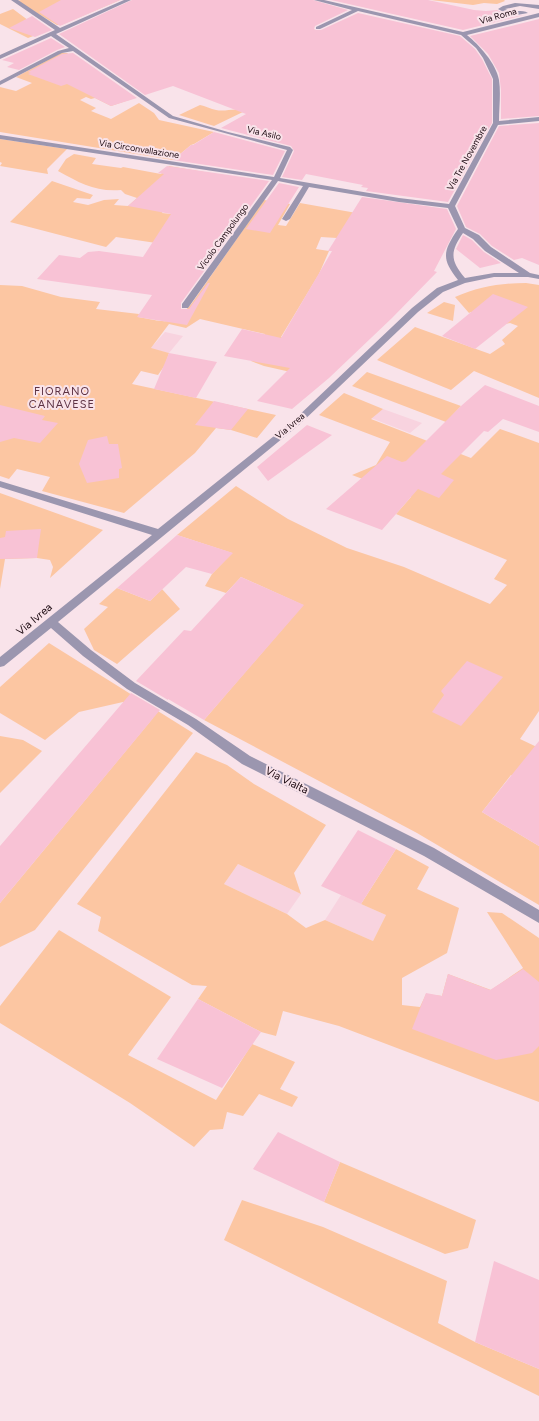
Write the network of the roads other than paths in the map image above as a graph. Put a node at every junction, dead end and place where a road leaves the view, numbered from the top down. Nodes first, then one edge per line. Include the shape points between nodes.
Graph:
1 (14, 0) edge
2 (128, 0) edge
3 (317, 0) edge
4 (519, 0) edge
5 (539, 3) edge
6 (539, 6) edge
7 (356, 10) junction
8 (539, 12) edge
9 (539, 15) edge
10 (318, 28) dead end
11 (60, 31) junction
12 (52, 34) junction
13 (462, 34) junction
14 (74, 49) junction
15 (0, 57) edge
16 (0, 84) edge
17 (539, 119) edge
18 (496, 123) junction
19 (0, 137) edge
20 (276, 179) junction
21 (307, 185) junction
22 (451, 206) junction
23 (286, 219) dead end
24 (462, 229) junction
25 (528, 275) junction
26 (539, 277) edge
27 (463, 281) junction
28 (185, 306) dead end
29 (0, 484) edge
30 (158, 533) junction
31 (50, 620) junction
32 (0, 663) edge
33 (539, 916) edge

1 - 11 street
2 - 11 street
3 - 7 street
4 - 5 street
6 - 8 street via 522,4 501,9 511,14
7 - 10 street
7 - 13 street
9 - 13 street, Via Roma
11 - 12 street
12 - 14 street, Via Asilo
12 - 15 street
13 - 18 street, Via Tre Novembre via 478,47 496,79
14 - 16 street via 60,52
14 - 20 street, Via Asilo via 171,117 288,148 290,152
17 - 18 street
18 - 22 street, Via Tre Novembre
19 - 20 street, Via Circonvallazione
20 - 21 street
20 - 28 street, Vicolo Campolungo
21 - 22 street
21 - 23 street
22 - 24 street
24 - 25 street
24 - 27 street via 450,245 448,258
25 - 26 street
25 - 27 street, Via Ivrea via 494,276
27 - 30 street, Via Ivrea via 440,290 415,310 297,422
29 - 30 street
30 - 31 street, Via Ivrea
31 - 32 street, Via Ivrea
31 - 33 street, Via Vialta via 87,653 131,686 192,722 246,760 429,852

